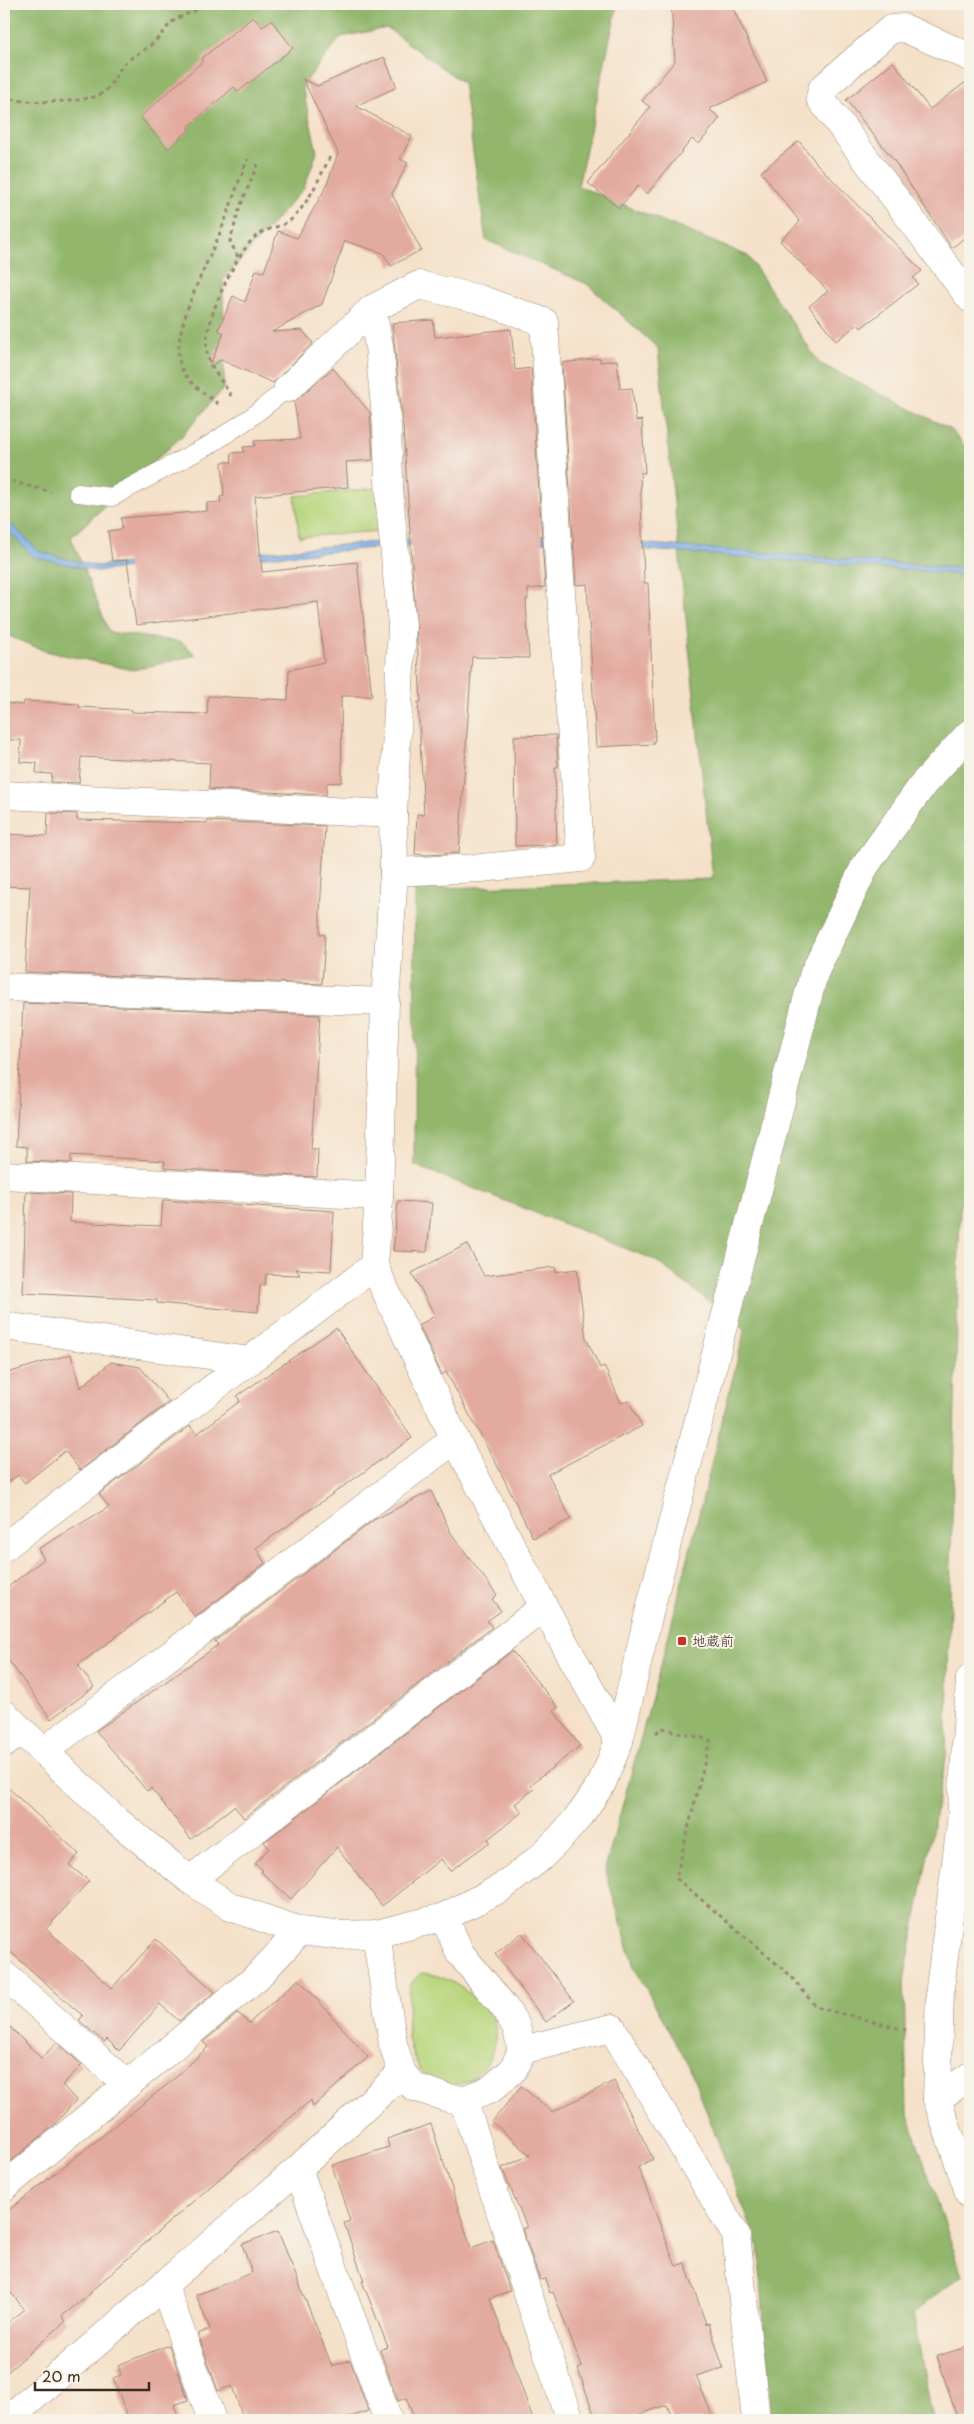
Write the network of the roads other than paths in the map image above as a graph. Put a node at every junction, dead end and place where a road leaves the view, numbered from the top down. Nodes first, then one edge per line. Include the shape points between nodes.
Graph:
1 (970, 57) edge
2 (970, 298) edge
3 (372, 309) junction
4 (288, 388) joint
5 (78, 493) road end
6 (970, 733) edge
7 (4, 795) edge
8 (393, 814) junction
9 (394, 872) junction
10 (4, 987) edge
11 (385, 1002) junction
12 (4, 1175) edge
13 (379, 1196) junction
14 (374, 1266) junction
15 (4, 1326) edge
16 (250, 1361) junction
17 (455, 1439) junction
18 (4, 1547) edge
19 (544, 1607) junction
20 (970, 1679) edge
21 (9, 1729) edge
22 (620, 1741) junction
23 (44, 1751) junction
24 (966, 1819) edge
25 (190, 1880) junction
26 (444, 1917) junction
27 (300, 1931) junction
28 (376, 1934) junction
29 (4, 1975) edge
30 (522, 2050) junction
31 (402, 2073) junction
32 (970, 2076) edge
33 (127, 2084) junction
34 (937, 2099) junction
35 (463, 2100) junction
36 (298, 2169) junction
37 (4, 2187) edge
38 (970, 2194) edge
39 (164, 2285) junction
40 (7, 2420) edge
41 (212, 2420) edge
42 (388, 2420) edge
43 (570, 2420) edge
44 (756, 2420) edge

1 - 2 street via 904,28 891,29 822,89 820,98
3 - 4 street
3 - 8 street via 387,427 390,505 402,625
3 - 9 street via 418,285 479,299 544,322 581,858 481,868
4 - 5 lane via 250,418 230,420 211,444 112,497
6 - 22 street via 924,783 864,866 814,973 648,1618
7 - 8 street
8 - 9 street
9 - 11 street
10 - 11 street
11 - 13 street
12 - 13 street
13 - 14 street
14 - 16 street
14 - 17 street
15 - 16 street
16 - 18 street
17 - 19 street
17 - 23 street
19 - 22 street
19 - 25 street
20 - 24 street
21 - 23 street
22 - 26 street via 602,1784 554,1844 501,1888
23 - 25 street via 116,1820
24 - 34 street via 940,1988
25 - 27 street via 231,1907
26 - 28 street
26 - 30 street via 460,1953 504,2006 516,2026
27 - 28 street via 335,1935
27 - 33 street via 257,1977
28 - 31 street via 393,2044
29 - 33 street
30 - 35 street via 513,2070 491,2089
30 - 44 street via 612,2028 736,2235
31 - 35 street via 414,2087
31 - 36 street
32 - 34 street
33 - 37 street
34 - 38 street
35 - 43 street
36 - 39 street
36 - 42 street
39 - 40 street
39 - 41 street

